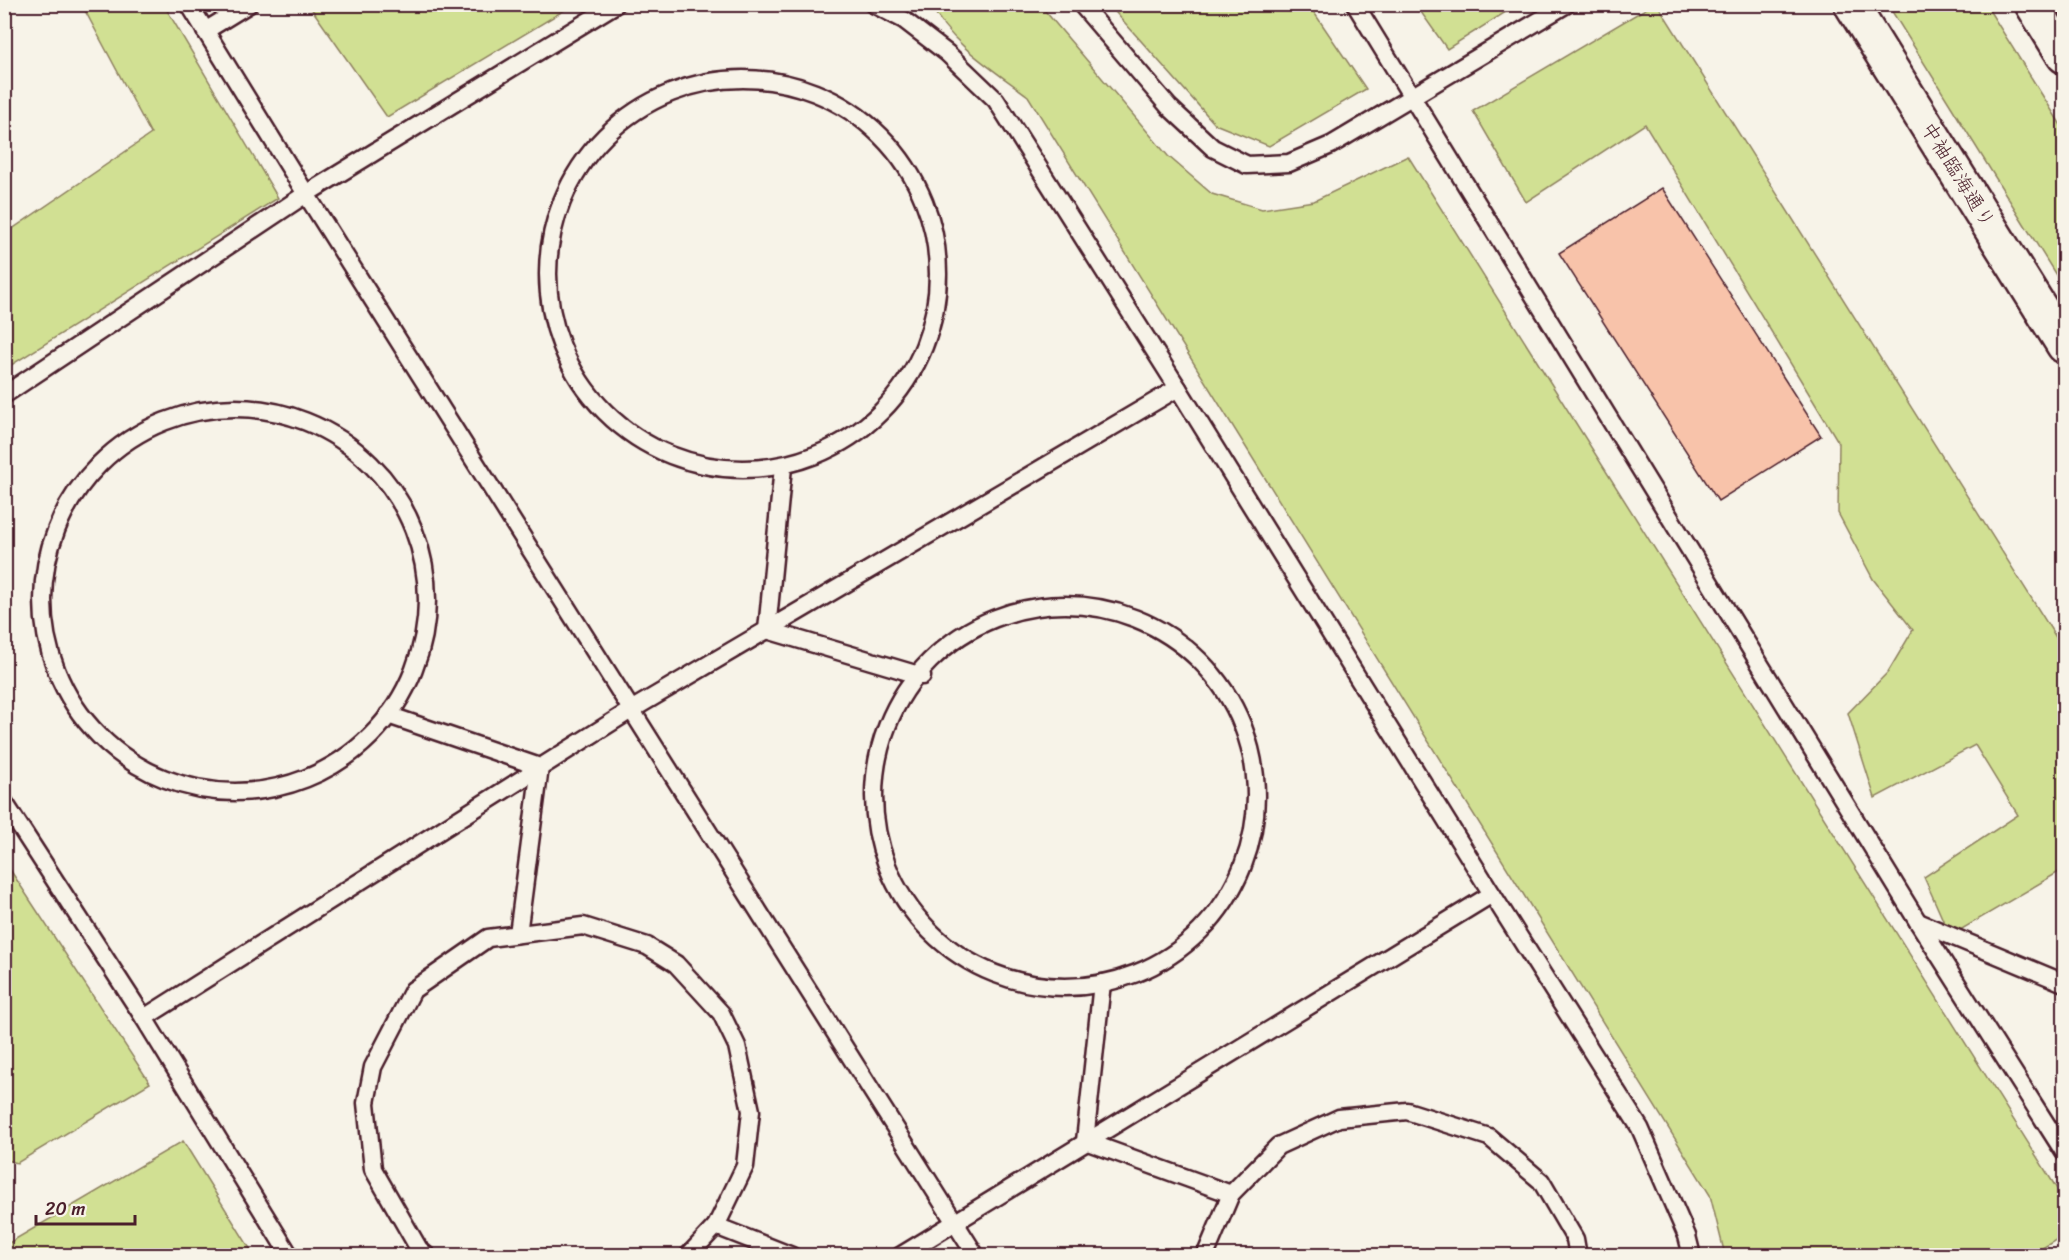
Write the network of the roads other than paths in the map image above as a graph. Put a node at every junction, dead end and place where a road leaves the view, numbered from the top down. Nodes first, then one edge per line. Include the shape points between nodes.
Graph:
1 (189, 4) edge
2 (249, 4) edge
3 (616, 4) edge
4 (873, 4) edge
5 (896, 4) edge
6 (1081, 4) edge
7 (1355, 4) edge
8 (1567, 4) edge
9 (1851, 4) edge
10 (2032, 4) edge
11 (904, 20) junction
12 (205, 31) junction
13 (2064, 56) edge
14 (1413, 96) junction
15 (306, 195) junction
16 (2064, 346) edge
17 (1178, 388) junction
18 (4, 395) edge
19 (783, 467) junction
20 (768, 630) junction
21 (922, 676) junction
22 (631, 710) junction
23 (388, 715) junction
24 (540, 767) junction
25 (4, 802) edge
26 (1492, 894) junction
27 (1918, 922) junction
28 (518, 934) junction
29 (1102, 983) junction
30 (2064, 983) edge
31 (144, 1018) junction
32 (1085, 1141) junction
33 (2064, 1152) edge
34 (1231, 1194) junction
35 (954, 1221) junction
36 (716, 1226) junction
37 (290, 1256) edge
38 (427, 1256) edge
39 (688, 1256) edge
40 (792, 1256) edge
41 (900, 1256) edge
42 (976, 1256) edge
43 (1205, 1256) edge
44 (1578, 1256) edge
45 (1692, 1256) edge

1 - 12 lane
2 - 12 lane
3 - 15 lane
4 - 11 lane
5 - 11 lane
6 - 14 lane via 1169,107 1213,148 1246,165 1289,163 1331,145
7 - 14 lane
8 - 14 lane
9 - 16 street, 中袖臨海通り
10 - 13 street
11 - 17 lane via 947,53 996,100
12 - 15 lane
14 - 27 lane
15 - 18 lane
15 - 22 lane
17 - 20 lane
17 - 26 lane
19 - 19 lane via 714,469 644,445 591,402 553,330 545,262 569,179 612,126 691,84 759,77 826,95 868,121 913,173 937,237 935,322 907,384 847,442
19 - 20 lane
20 - 21 lane
20 - 22 lane
21 - 29 lane via 891,711 872,807 881,855 911,914 982,971 1066,990
21 - 29 lane via 953,639 1013,610 1065,604 1131,615 1205,663 1243,718 1258,770 1253,843 1208,928 1132,978
22 - 24 lane
22 - 35 lane
23 - 23 lane via 354,753 295,785 196,790 133,766 78,715 48,654 40,589 57,524 93,469 146,428 241,407 307,421 366,457 408,511 427,568 426,635 403,698
23 - 24 lane
24 - 28 lane
24 - 31 lane
25 - 31 lane
26 - 32 lane
26 - 45 lane via 1640,1128
27 - 30 lane
27 - 33 lane
28 - 36 lane via 583,926 647,946 676,964 721,1013 737,1046 751,1111 745,1166
28 - 38 lane via 488,938 413,990 373,1067 366,1103 373,1169 419,1249
29 - 32 lane
31 - 37 lane
32 - 34 lane
32 - 35 lane
34 - 43 lane
34 - 44 lane via 1278,1146 1339,1118 1407,1111 1489,1137 1533,1173 1575,1239
35 - 41 lane
35 - 42 lane
36 - 39 lane
36 - 40 lane

